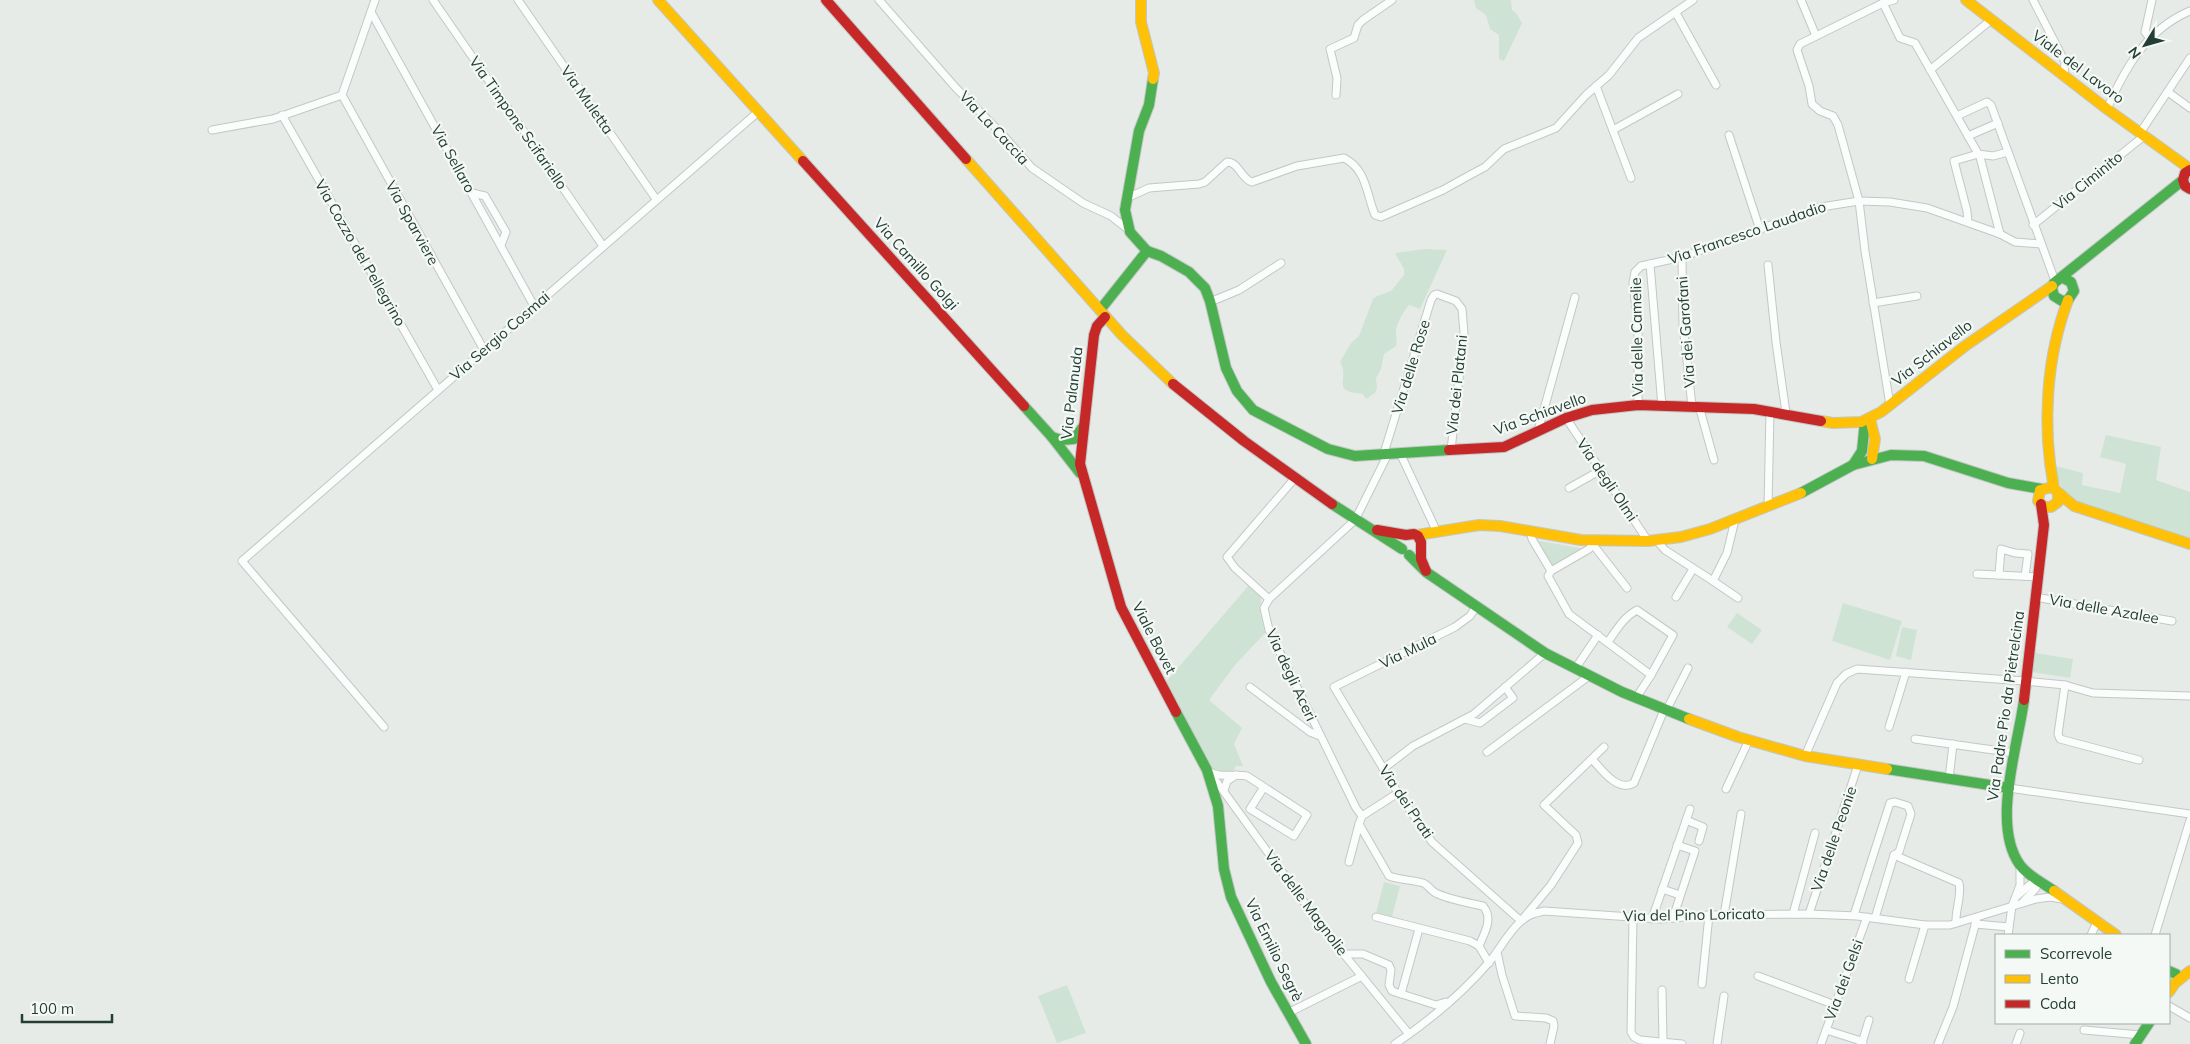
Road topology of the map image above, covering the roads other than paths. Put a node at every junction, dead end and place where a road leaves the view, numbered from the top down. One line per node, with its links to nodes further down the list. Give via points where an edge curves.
1 (376, 0): 17 (street)
2 (433, 0): 57 (street, Via Timpone Scifariello)
3 (518, 0): 48 (street, Via Muletta)
4 (658, 0): 33 (street, Via Camillo Golgi)
5 (826, 0): 71 (street)
6 (879, 0): 53 (street, Via La Caccia, via 1032,168 1083,203 1111,216)
7 (1141, 0): 47 (street, via 1141,22 1154,73 1149,105 1139,131)
8 (1392, 0): 30 (street, via 1363,20 1354,38 1330,49 1337,78)
9 (1693, 0): 18 (street)
10 (1800, 0): 20 (street)
11 (1894, 0): 15 (street)
12 (1966, 0): 19 (street, Viale del Lavoro)
13 (2033, 0): 24 (street, via 2065,62)
14 (2152, 0): 21 (street, via 2145,32)
15 (1883, 3): 20 (street); 23 (street, via 1900,38 1915,43)
16 (2190, 11): 21 (street, via 2162,26)
17 (371, 12): 29 (street); 46 (street, Via Sellaro)
18 (1676, 13): 25 (street); 26 (street, via 1638,38)
19 (1991, 20): 23 (street); 24 (street, Viale del Lavoro)
20 (1816, 36): 49 (street, via 1800,44 1798,58 1812,104 1833,116 1838,125)
21 (2150, 38): 32 (street, via 2121,78)
22 (2190, 58): 27 (street, Via Ciminito)
23 (1930, 70): 35 (street)
24 (2064, 76): 32 (street, Viale del Lavoro)
25 (1716, 84)
26 (1596, 86): 38 (street); 47 (street, via 1556,128 1504,149 1485,167 1382,217 1375,215 1361,172 1344,158 1297,166 1252,182 1234,164 1227,162 1205,182 1148,188)
27 (2168, 92): 31 (street); 40 (street, Via Ciminito)
28 (1678, 94): 38 (street)
29 (342, 95): 34 (street); 72 (street, Via Sparviere)
30 (1336, 95)
31 (2190, 108)
32 (2107, 109): 40 (street, Viale del Lavoro)
33 (758, 112): 48 (street, Via Sergio Cosmai); 84 (street, Via Camillo Golgi)
34 (282, 116): 37 (street); 73 (street, Via Cozzo del Pellegrino)
35 (1956, 116): 36 (street, via 1987,102); 41 (street)
36 (1998, 123): 41 (street); 42 (street)
37 (212, 130)
38 (1613, 130): 44 (street)
39 (1729, 135): 52 (street)
40 (2142, 135): 45 (street, Viale del Lavoro, via 2173,156); 51 (street, Via Ciminito)
41 (1968, 136): 43 (street)
42 (2008, 152): 43 (street, via 1993,156); 51 (street)
43 (1978, 154): 50 (street, via 1954,161); 54 (street)
44 (1631, 178)
45 (2187, 178): 64 (street, via 2077,267)
46 (472, 193): 56 (street, Via Sellaro); 56 (street, via 485,196 506,232)
47 (1128, 197): 53 (street, via 1126,210)
48 (656, 200): 57 (street, Via Sergio Cosmai)
49 (1859, 201): 50 (street, Via Francesco Laudadio, via 1918,206); 52 (street, Via Francesco Laudadio, via 1829,205); 69 (street)
50 (1968, 222): 54 (street, Via Francesco Laudadio)
51 (2033, 225): 55 (street)
52 (1760, 230): 59 (street, Via Francesco Laudadio)
53 (1130, 232): 58 (street)
54 (2000, 234): 55 (street, Via Francesco Laudadio, via 2015,242)
55 (2041, 244): 64 (street)
56 (501, 245): 70 (street, Via Sellaro)
57 (603, 246): 70 (street, Via Sergio Cosmai)
58 (1147, 251): 68 (street, Via Schiavello, via 1160,254 1193,276 1202,284); 71 (street, Via Palanuda, via 1114,290)
59 (1682, 257): 61 (street, Via Francesco Laudadio); 77 (street, Via dei Garofani, via 1683,325)
60 (1281, 263): 68 (street, via 1239,290)
61 (1650, 264): 63 (street, Via Francesco Laudadio); 76 (street)
62 (1768, 265): 79 (street)
63 (1637, 269): 75 (street, Via delle Camelie, via 1633,283 1638,326)
64 (2060, 288): 74 (street, Via Schiavello, via 2039,294); 99 (street, via 2061,316 2050,384)
65 (1575, 296): 83 (street)
66 (1917, 296): 69 (street)
67 (1447, 298): 86 (street, Via dei Platani, via 1456,301 1462,309 1464,332); 89 (street, Via delle Rose, via 1437,294 1431,300)
68 (1210, 302): 89 (street, Via Schiavello, via 1219,346 1236,391 1253,410 1328,449 1356,456)
69 (1873, 303): 74 (street)
70 (534, 306): 72 (street, Via Sergio Cosmai)
71 (1102, 314): 82 (street, Via Palanuda, via 1094,335); 96 (street, via 1192,402)
72 (484, 350): 73 (street, Via Sergio Cosmai)
73 (438, 390): 149 (street, Via Sergio Cosmai, via 242,561)
74 (1890, 404): 81 (street, Via Schiavello)
75 (1638, 405): 76 (street, Via Schiavello); 80 (street, Via Schiavello, via 1592,410)
76 (1662, 406): 77 (street, Via Schiavello)
77 (1696, 406): 78 (street, Via Schiavello); 91 (street, Via dei Garofani)
78 (1770, 411): 79 (street, Via Schiavello); 103 (street)
79 (1786, 413): 81 (street, Via Schiavello, via 1833,423)
80 (1566, 418): 83 (street, Via Schiavello); 94 (street, Via degli Olmi)
81 (1868, 424): 85 (street); 87 (street)
82 (1084, 426): 84 (street, via 1074,439); 95 (street, Via Palanuda, via 1080,451)
83 (1538, 431): 86 (street, Via Schiavello, via 1504,447)
84 (1052, 437): 95 (street, Via Camillo Golgi)
85 (1875, 444): 90 (street); 92 (street, via 1875,454)
86 (1451, 450): 88 (street, Via Schiavello)
87 (1862, 451): 92 (street); 93 (street)
88 (1400, 453): 89 (street, Via Schiavello); 108 (street)
89 (1386, 454): 104 (street)
90 (1891, 455): 92 (street); 97 (street, via 1924,456)
91 (1714, 460)
92 (1870, 460): 93 (street)
93 (1853, 466): 103 (street)
94 (1601, 470): 98 (street); 112 (street, Via degli Olmi)
95 (1082, 476): 163 (street, Viale Bovet, via 1121,607)
96 (1295, 478): 104 (street); 129 (street, via 1227,557)
97 (2008, 483): 99 (street); 100 (street)
98 (1568, 488)
99 (2049, 490): 100 (street, via 2038,494); 101 (street, via 2058,500); 102 (street)
100 (2040, 502): 101 (street, via 2046,507); 106 (street, Via Padre Pio da Pietrelcina)
101 (2054, 506): 102 (street); 106 (street, Via Padre Pio da Pietrelcina)
102 (2074, 506): 114 (street)
103 (1768, 508): 105 (street)
104 (1355, 520): 107 (street); 129 (street)
105 (1735, 520): 112 (street, via 1681,537); 124 (street, via 1727,552)
106 (2044, 525): 123 (street, Via Padre Pio da Pietrelcina)
107 (1372, 529): 110 (street); 116 (street)
108 (1442, 531): 109 (street, via 1479,525); 111 (street); 115 (street)
109 (1530, 531): 113 (street); 118 (street)
110 (1406, 535): 111 (street); 116 (street, via 1401,543)
111 (1417, 535): 115 (street, via 1422,540)
112 (1653, 541): 113 (street); 117 (street, Via degli Olmi)
113 (1595, 543): 118 (street); 125 (street)
114 (2190, 544)
115 (1422, 548): 116 (street, via 1416,554); 119 (street)
116 (1406, 552): 119 (street)
117 (1693, 569): 124 (street, Via degli Olmi); 126 (street)
118 (1550, 571): 132 (street, via 1548,576 1569,614)
119 (1426, 572): 130 (street)
120 (1977, 574): 121 (street)
121 (1999, 575): 122 (street); 122 (street, via 2001,549 2028,554)
122 (2025, 576): 123 (street)
123 (2038, 577): 127 (street, Via Padre Pio da Pietrelcina)
124 (1712, 581): 128 (street, Via degli Olmi)
125 (1627, 588)
126 (1676, 597)
127 (2035, 597): 131 (street, Via delle Azalee); 140 (street, Via Padre Pio da Pietrelcina)
128 (1738, 598)
129 (1269, 600): 151 (street, Via degli Aceri, via 1264,608 1269,630)
130 (1476, 607): 134 (street); 143 (street, Via Mula, via 1455,627)
131 (2172, 620)
132 (1598, 635): 133 (street); 136 (street)
133 (1608, 642): 138 (street); 138 (street, via 1623,621 1637,610 1673,635)
134 (1544, 653): 136 (street); 144 (street)
135 (1688, 668): 147 (street)
136 (1575, 669): 139 (street)
137 (1906, 672): 140 (street); 150 (street); 158 (street, via 1857,669 1846,674 1837,683)
138 (1651, 674): 146 (street)
139 (1589, 676): 146 (street); 156 (street)
140 (2024, 681): 141 (street); 157 (street, Via Padre Pio da Pietrelcina)
141 (2065, 685): 145 (street, via 2093,694); 160 (street, via 2060,739)
142 (1250, 687): 151 (street)
143 (1334, 687): 162 (street, Via dei Prati)
144 (1505, 687): 148 (street); 148 (street, via 1514,698 1480,723)
145 (2190, 696)
146 (1636, 698): 147 (street)
147 (1665, 711): 153 (street); 159 (street, via 1634,783 1625,785 1613,781)
148 (1465, 719): 162 (street, via 1413,746)
149 (384, 727)
150 (1889, 727)
151 (1320, 736): 176 (street, Via degli Aceri)
152 (1915, 739): 154 (street)
153 (1749, 740): 158 (street); 168 (street)
154 (1953, 744): 157 (street); 165 (street)
155 (1604, 747): 159 (street)
156 (1487, 752)
157 (2015, 753): 167 (street, Via Padre Pio da Pietrelcina)
158 (1805, 756): 161 (street)
159 (1592, 759): 203 (street, via 1544,805 1576,835 1578,843 1552,885)
160 (2139, 760)
161 (1858, 765): 165 (street); 194 (street, Via delle Peonie)
162 (1383, 769): 170 (street, Via dei Prati)
163 (1207, 770): 164 (street, via 1213,774); 169 (street, Via delle Magnolie); 171 (street, Viale Bovet)
164 (1239, 774): 166 (street); 169 (street, via 1227,781)
165 (1949, 779): 167 (street)
166 (1264, 787): 166 (street, via 1307,814 1294,836 1250,809)
167 (2009, 788): 175 (street); 185 (street, Via Padre Pio da Pietrelcina, via 2008,836)
168 (1726, 789)
169 (1224, 791): 173 (street, Via delle Magnolie)
170 (1398, 793): 176 (street); 203 (street, Via dei Prati, via 1432,842)
171 (1218, 806): 173 (street, via 1224,802); 230 (street, Via Emilio Segrè, via 1224,869 1231,897)
172 (1690, 809): 177 (street)
173 (1238, 811): 216 (street, Via delle Magnolie)
174 (1741, 814): 196 (street)
175 (2190, 814)
176 (1362, 816): 179 (street)
177 (1686, 820): 181 (street, via 1703,827); 182 (street)
178 (2190, 820): 213 (street)
179 (1360, 824): 184 (street); 214 (street, via 1389,876 1406,882 1420,882 1440,896 1483,906 1488,911 1486,931)
180 (1815, 833): 193 (street)
181 (1699, 841)
182 (1678, 845): 187 (street); 188 (street, via 1695,851)
183 (1894, 855): 197 (street, Via dei Gelsi, via 1899,852 1911,814 1908,806 1892,802); 201 (street, Via dei Gelsi); 206 (street, via 1959,883)
184 (1349, 862)
185 (2020, 865): 186 (street, Via Padre Pio da Pietrelcina); 189 (street)
186 (2038, 881): 189 (street); 190 (street, Via Padre Pio da Pietrelcina); 191 (street)
187 (1662, 889): 188 (street); 202 (street)
188 (1680, 895): 200 (street)
189 (2017, 896): 192 (street)
190 (2065, 900): 191 (street, Via del Pino Loricato, via 2050,896); 205 (street, Via Padre Pio da Pietrelcina)
191 (2023, 903): 192 (street, Via del Pino Loricato)
192 (2012, 906): 204 (street, Via del Pino Loricato); 208 (street)
193 (1793, 914): 194 (street, Via del Pino Loricato); 196 (street, Via del Pino Loricato)
194 (1809, 914): 197 (street, Via del Pino Loricato)
195 (1709, 915): 196 (street, Via del Pino Loricato); 200 (street, Via del Pino Loricato); 223 (street)
196 (1724, 915)
197 (1854, 916): 201 (street, Via del Pino Loricato)
198 (1376, 917): 209 (street)
199 (1633, 918): 202 (street, Via del Pino Loricato); 203 (street, Via del Pino Loricato, via 1544,911 1533,913); 239 (street, via 1631,1032 1640,1040)
200 (1673, 918): 202 (street, Via del Pino Loricato)
201 (1871, 918): 207 (street, Via del Pino Loricato); 228 (street, Via dei Gelsi)
202 (1652, 919)
203 (1521, 921): 215 (street, Via del Pino Loricato)
204 (1976, 921): 206 (street, Via del Pino Loricato); 208 (street); 247 (street, via 1954,1007)
205 (2097, 922): 211 (street); 212 (street, Via Padre Pio da Pietrelcina)
206 (1956, 923): 207 (street, Via del Pino Loricato)
207 (1925, 925): 221 (street)
208 (2009, 927): 210 (street)
209 (1420, 930): 214 (street); 225 (street)
210 (2008, 934)
211 (2091, 934)
212 (2115, 934)
213 (2155, 934)
214 (1479, 946): 217 (street)
215 (1498, 952): 217 (street, Via del Pino Loricato); 242 (street, via 1515,1016 1553,1021)
216 (1343, 954): 219 (street, Via delle Magnolie); 225 (street, via 1363,954 1389,965 1389,985 1392,991)
217 (1489, 962): 227 (street, Via del Pino Loricato)
218 (2190, 971): 222 (street)
219 (1362, 976): 230 (street); 237 (street, Via delle Magnolie)
220 (1758, 976): 228 (street)
221 (1909, 979)
222 (2171, 981)
223 (1702, 984)
224 (1662, 990): 239 (street)
225 (1401, 994): 227 (street, via 1436,1005)
226 (1724, 996): 244 (street)
227 (1449, 1002): 237 (street, Via del Pino Loricato)
228 (1835, 1005): 234 (street, Via dei Gelsi)
229 (2170, 1007): 231 (street)
230 (1288, 1013): 240 (street, Via Emilio Segrè)
231 (2190, 1018)
232 (1869, 1020): 246 (street)
233 (2148, 1024): 238 (street)
234 (1826, 1030): 245 (street, Via dei Gelsi); 246 (street)
235 (2084, 1030): 238 (street)
236 (2020, 1032): 248 (street)
237 (1409, 1034): 241 (street, Via del Pino Loricato)
238 (2139, 1041)
239 (1665, 1042): 243 (street)
240 (1306, 1044)
241 (1395, 1044)
242 (1550, 1044)
243 (1682, 1044)
244 (1717, 1044)
245 (1822, 1044)
246 (1863, 1044)
247 (1938, 1044)
248 (2016, 1044)

